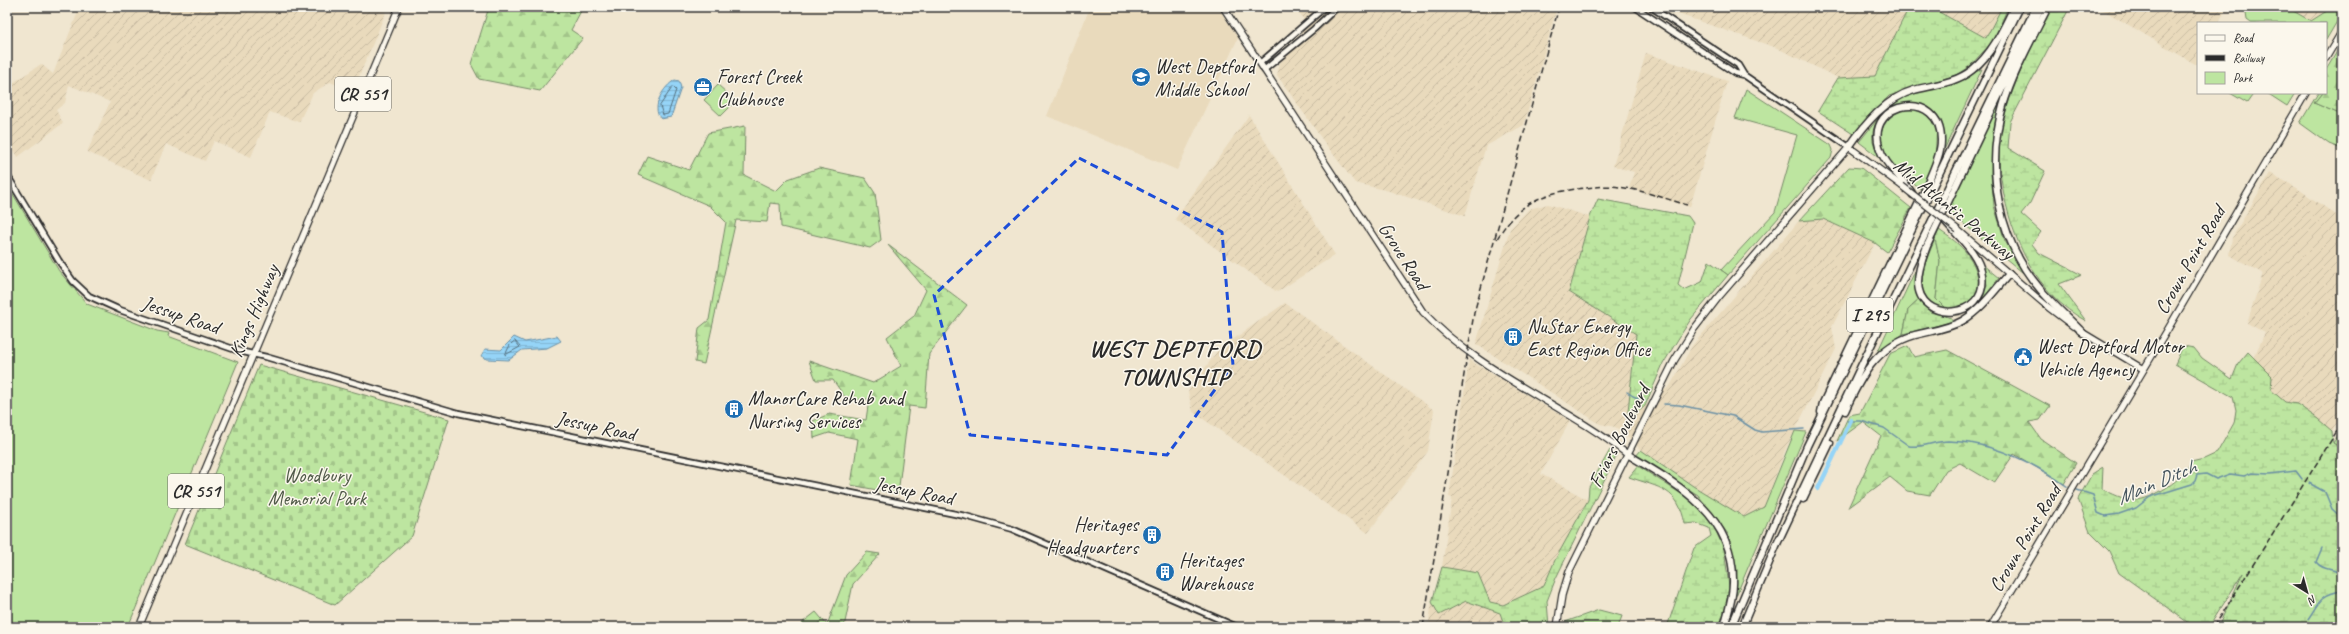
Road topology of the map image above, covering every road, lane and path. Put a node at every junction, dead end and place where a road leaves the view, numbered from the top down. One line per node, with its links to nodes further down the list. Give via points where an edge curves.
1 (399, 7): 26 (main road, Kings Highway / CR 551)
2 (1223, 7): 14 (main road, Grove Road)
3 (1325, 7): 14 (street)
4 (1337, 7): 15 (street)
5 (1635, 7): 16 (street, Mid Atlantic Parkway, via 1735,73)
6 (1651, 7): 16 (street, Mid Atlantic Parkway, via 1738,65)
7 (2014, 7): 18 (highway, via 1986,57 1971,71 1958,78 1913,90 1893,99)
8 (2020, 7): 28 (highway, I 295)
9 (2036, 7): 30 (highway, I 295, via 1862,364)
10 (2041, 7): 23 (highway, via 1930,239 1920,267 1918,283 1922,296 1936,309 1947,312 1968,307 1976,299 1981,287 1982,275 1979,264)
11 (2048, 7): 25 (highway, via 2003,106 1995,151 1997,189 2005,224 2020,261 2040,289)
12 (2342, 31): 13 (main road)
13 (2327, 56)
14 (1260, 63): 15 (main road, Grove Road)
15 (1264, 70): 29 (main road, Grove Road, via 1410,294 1435,325 1467,351)
16 (1744, 75): 18 (street, Mid Atlantic Parkway)
17 (2305, 94): 27 (main road, Crown Point Road)
18 (1848, 147): 20 (main road, Mid Atlantic Parkway); 29 (main road, Friars Boulevard, via 1706,312 1674,361)
19 (7, 175): 26 (street, Jessup Road, via 59,261 73,281 89,296 120,310)
20 (1904, 184): 21 (highway, bridge); 28 (highway, via 1882,157 1877,133 1882,121 1890,112 1902,106 1914,105 1929,113 1938,123 1941,142 1938,154 1922,197 1823,403)
21 (1914, 196): 22 (main road, Mid Atlantic Parkway, bridge)
22 (1942, 218): 23 (highway, bridge)
23 (1957, 232): 24 (main road, Mid Atlantic Parkway)
24 (2009, 274): 25 (main road, Mid Atlantic Parkway); 30 (highway, via 1975,312 1960,322 1904,338 1887,348 1871,363 1855,390 1807,492)
25 (2083, 333): 27 (main road, Mid Atlantic Parkway)
26 (253, 354): 31 (main road, Kings Highway / CR 551); 32 (street, Jessup Road, via 458,413 965,516 1012,529)
27 (2144, 368): 37 (main road, Crown Point Road)
28 (1820, 420): 35 (highway, I 295)
29 (1627, 454): 33 (main road, Friars Boulevard, via 1569,572); 34 (highway, via 1690,494 1715,521 1726,541 1734,580)
30 (1791, 518): 36 (highway, I 295, via 1776,546)
31 (139, 627)
32 (1237, 627)
33 (1557, 627)
34 (1724, 627)
35 (1730, 627)
36 (1742, 627)
37 (1990, 627)

